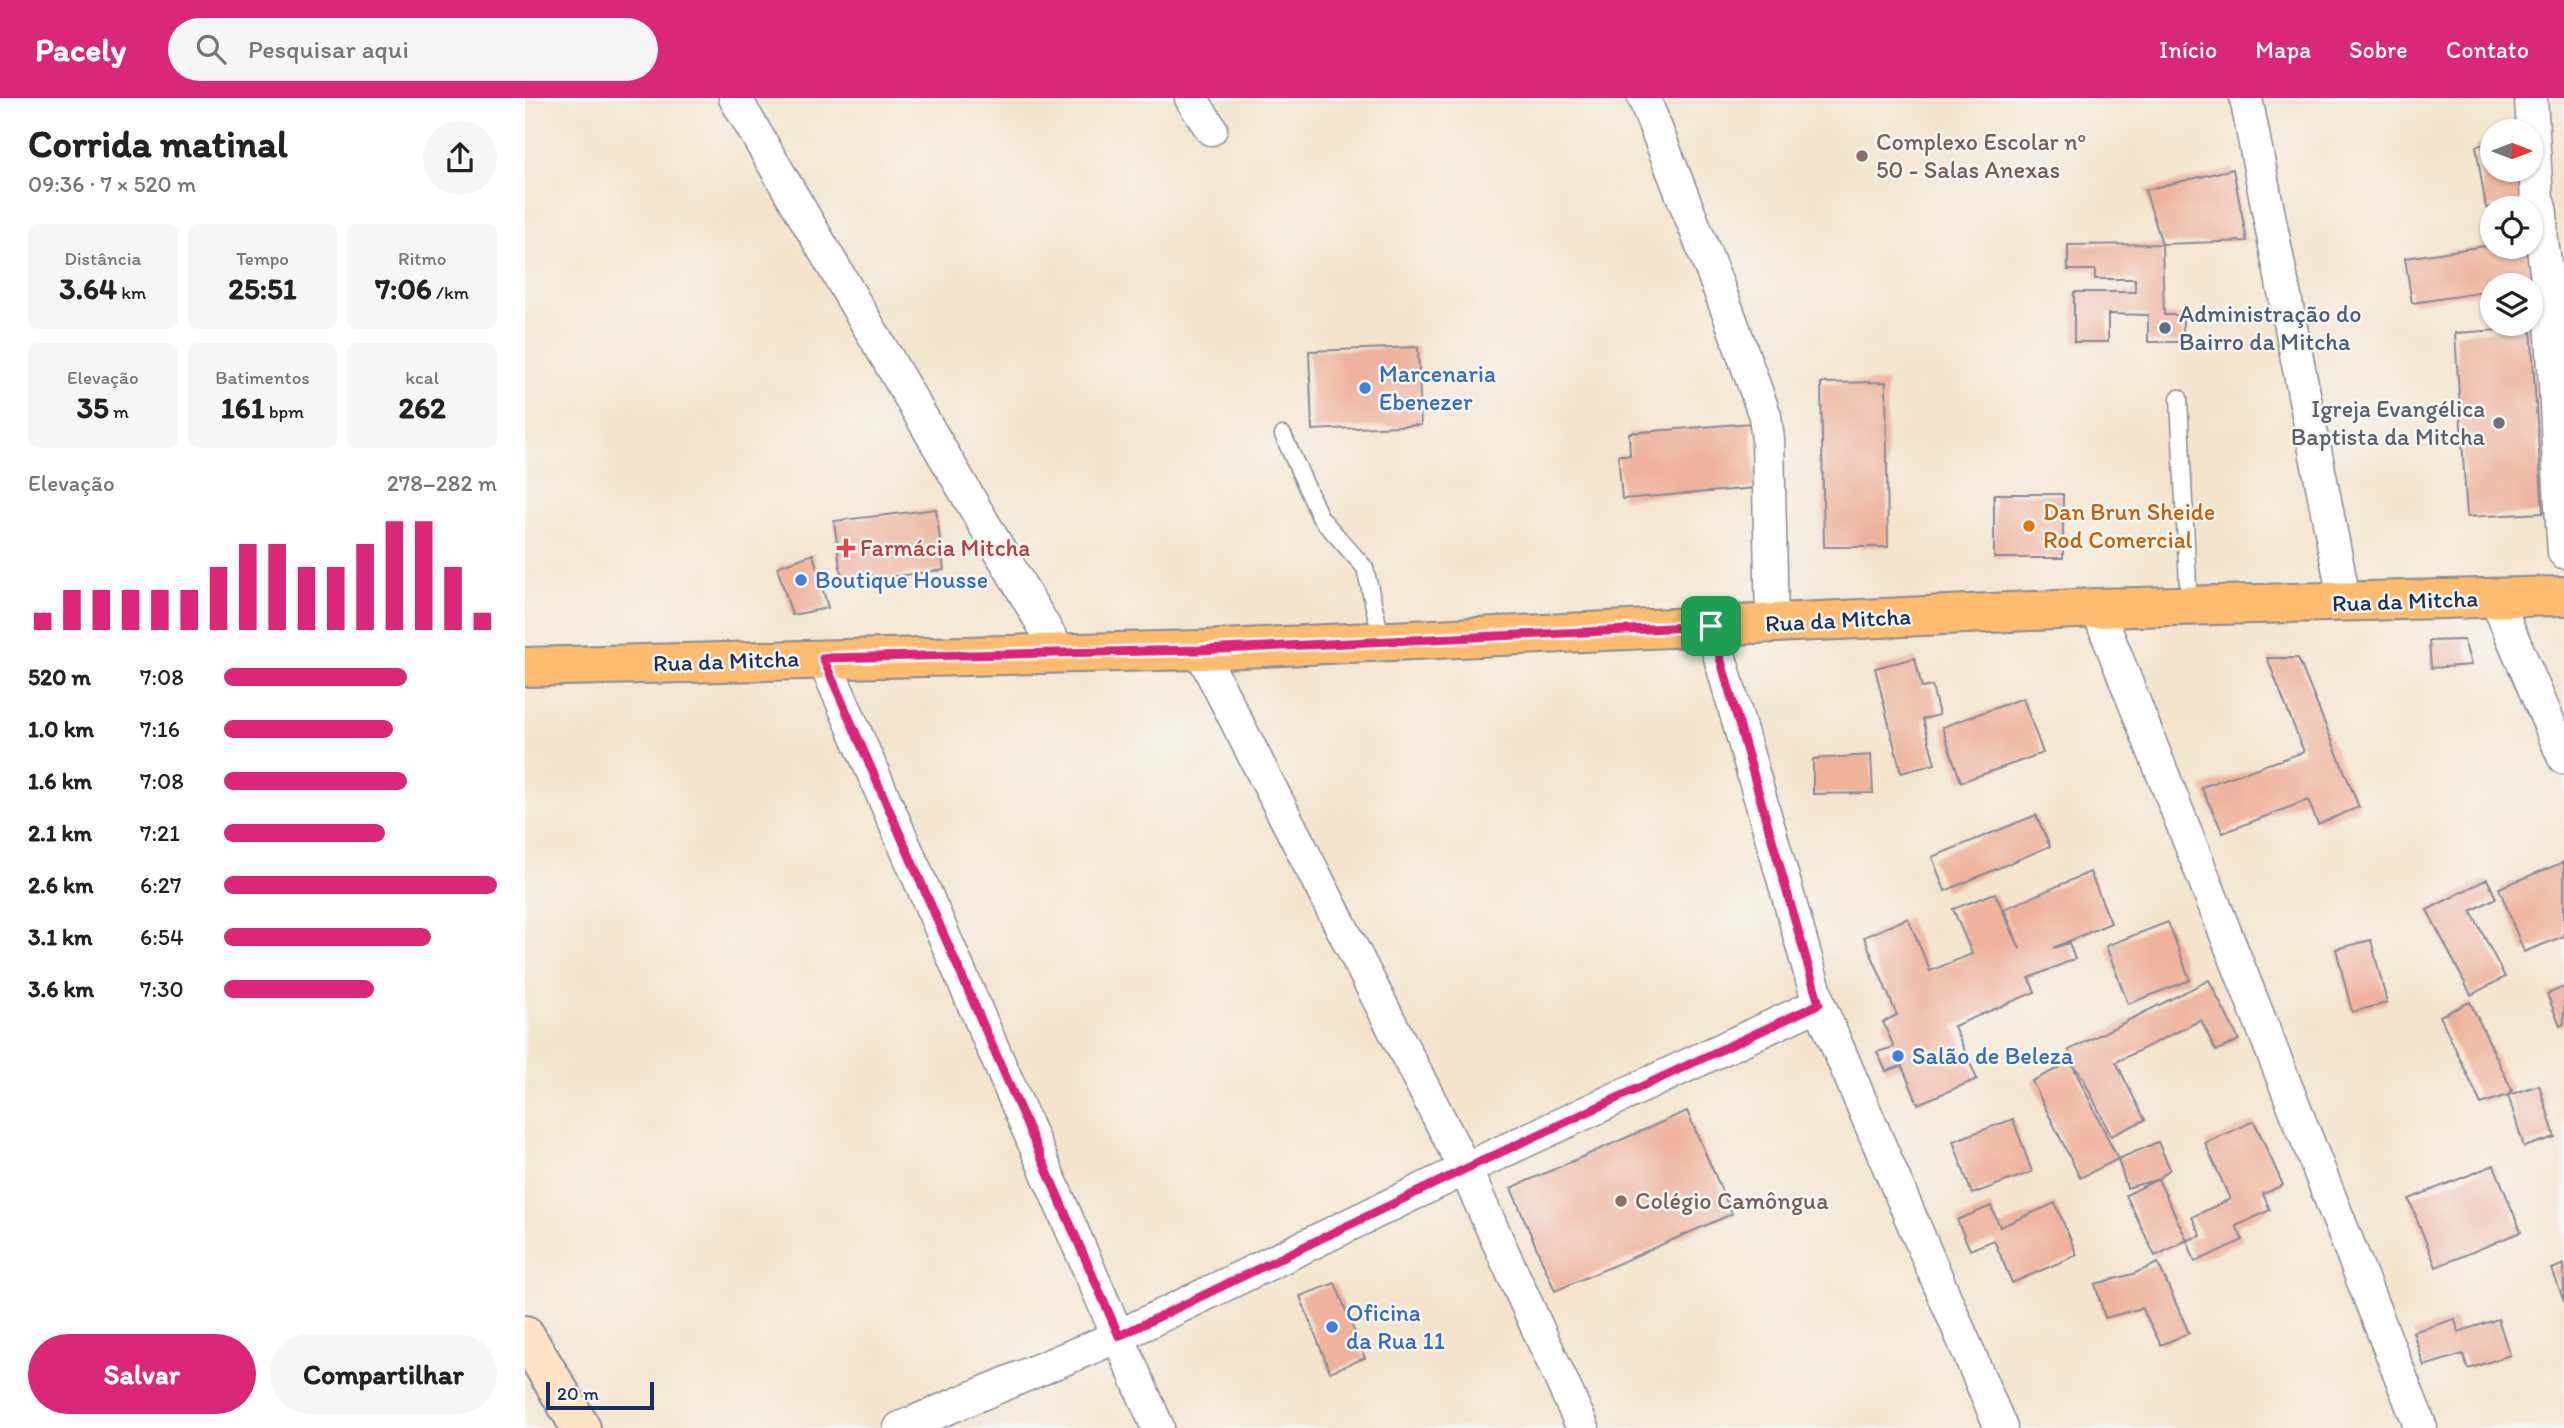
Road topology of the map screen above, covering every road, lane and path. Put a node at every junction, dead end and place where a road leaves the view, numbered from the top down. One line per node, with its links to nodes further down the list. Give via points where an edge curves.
1 (735, 98): 19 (street)
2 (1191, 98): 6 (street)
3 (1644, 98): 15 (street, via 1765,416)
4 (2246, 98): 12 (street)
5 (2531, 98): 9 (street)
6 (1211, 129)
7 (2179, 398): 13 (lane)
8 (1283, 435): 17 (lane, via 1320,517 1364,568)
9 (2564, 552)
10 (2564, 596): 11 (main road, Rua da Mitcha)
11 (2495, 597): 12 (main road, Rua da Mitcha); 22 (street)
12 (2345, 603): 13 (main road, Rua da Mitcha)
13 (2189, 606): 14 (main road, Rua da Mitcha)
14 (2097, 608): 15 (main road, Rua da Mitcha); 32 (street)
15 (1772, 623): 16 (main road, Rua da Mitcha)
16 (1711, 626): 17 (main road, Rua da Mitcha); 23 (street)
17 (1382, 641): 18 (main road, Rua da Mitcha)
18 (1200, 650): 19 (main road, Rua da Mitcha); 24 (street)
19 (1059, 652): 20 (main road, Rua da Mitcha)
20 (823, 658): 21 (main road, Rua da Mitcha); 26 (street)
21 (525, 667)
22 (2564, 758)
23 (1819, 1004): 24 (street); 31 (street)
24 (1465, 1169): 26 (street); 30 (street)
25 (525, 1335): 27 (main road)
26 (1119, 1336): 28 (street); 29 (street)
27 (581, 1428)
28 (900, 1428)
29 (1159, 1428)
30 (1583, 1428)
31 (2001, 1428)
32 (2421, 1428)

